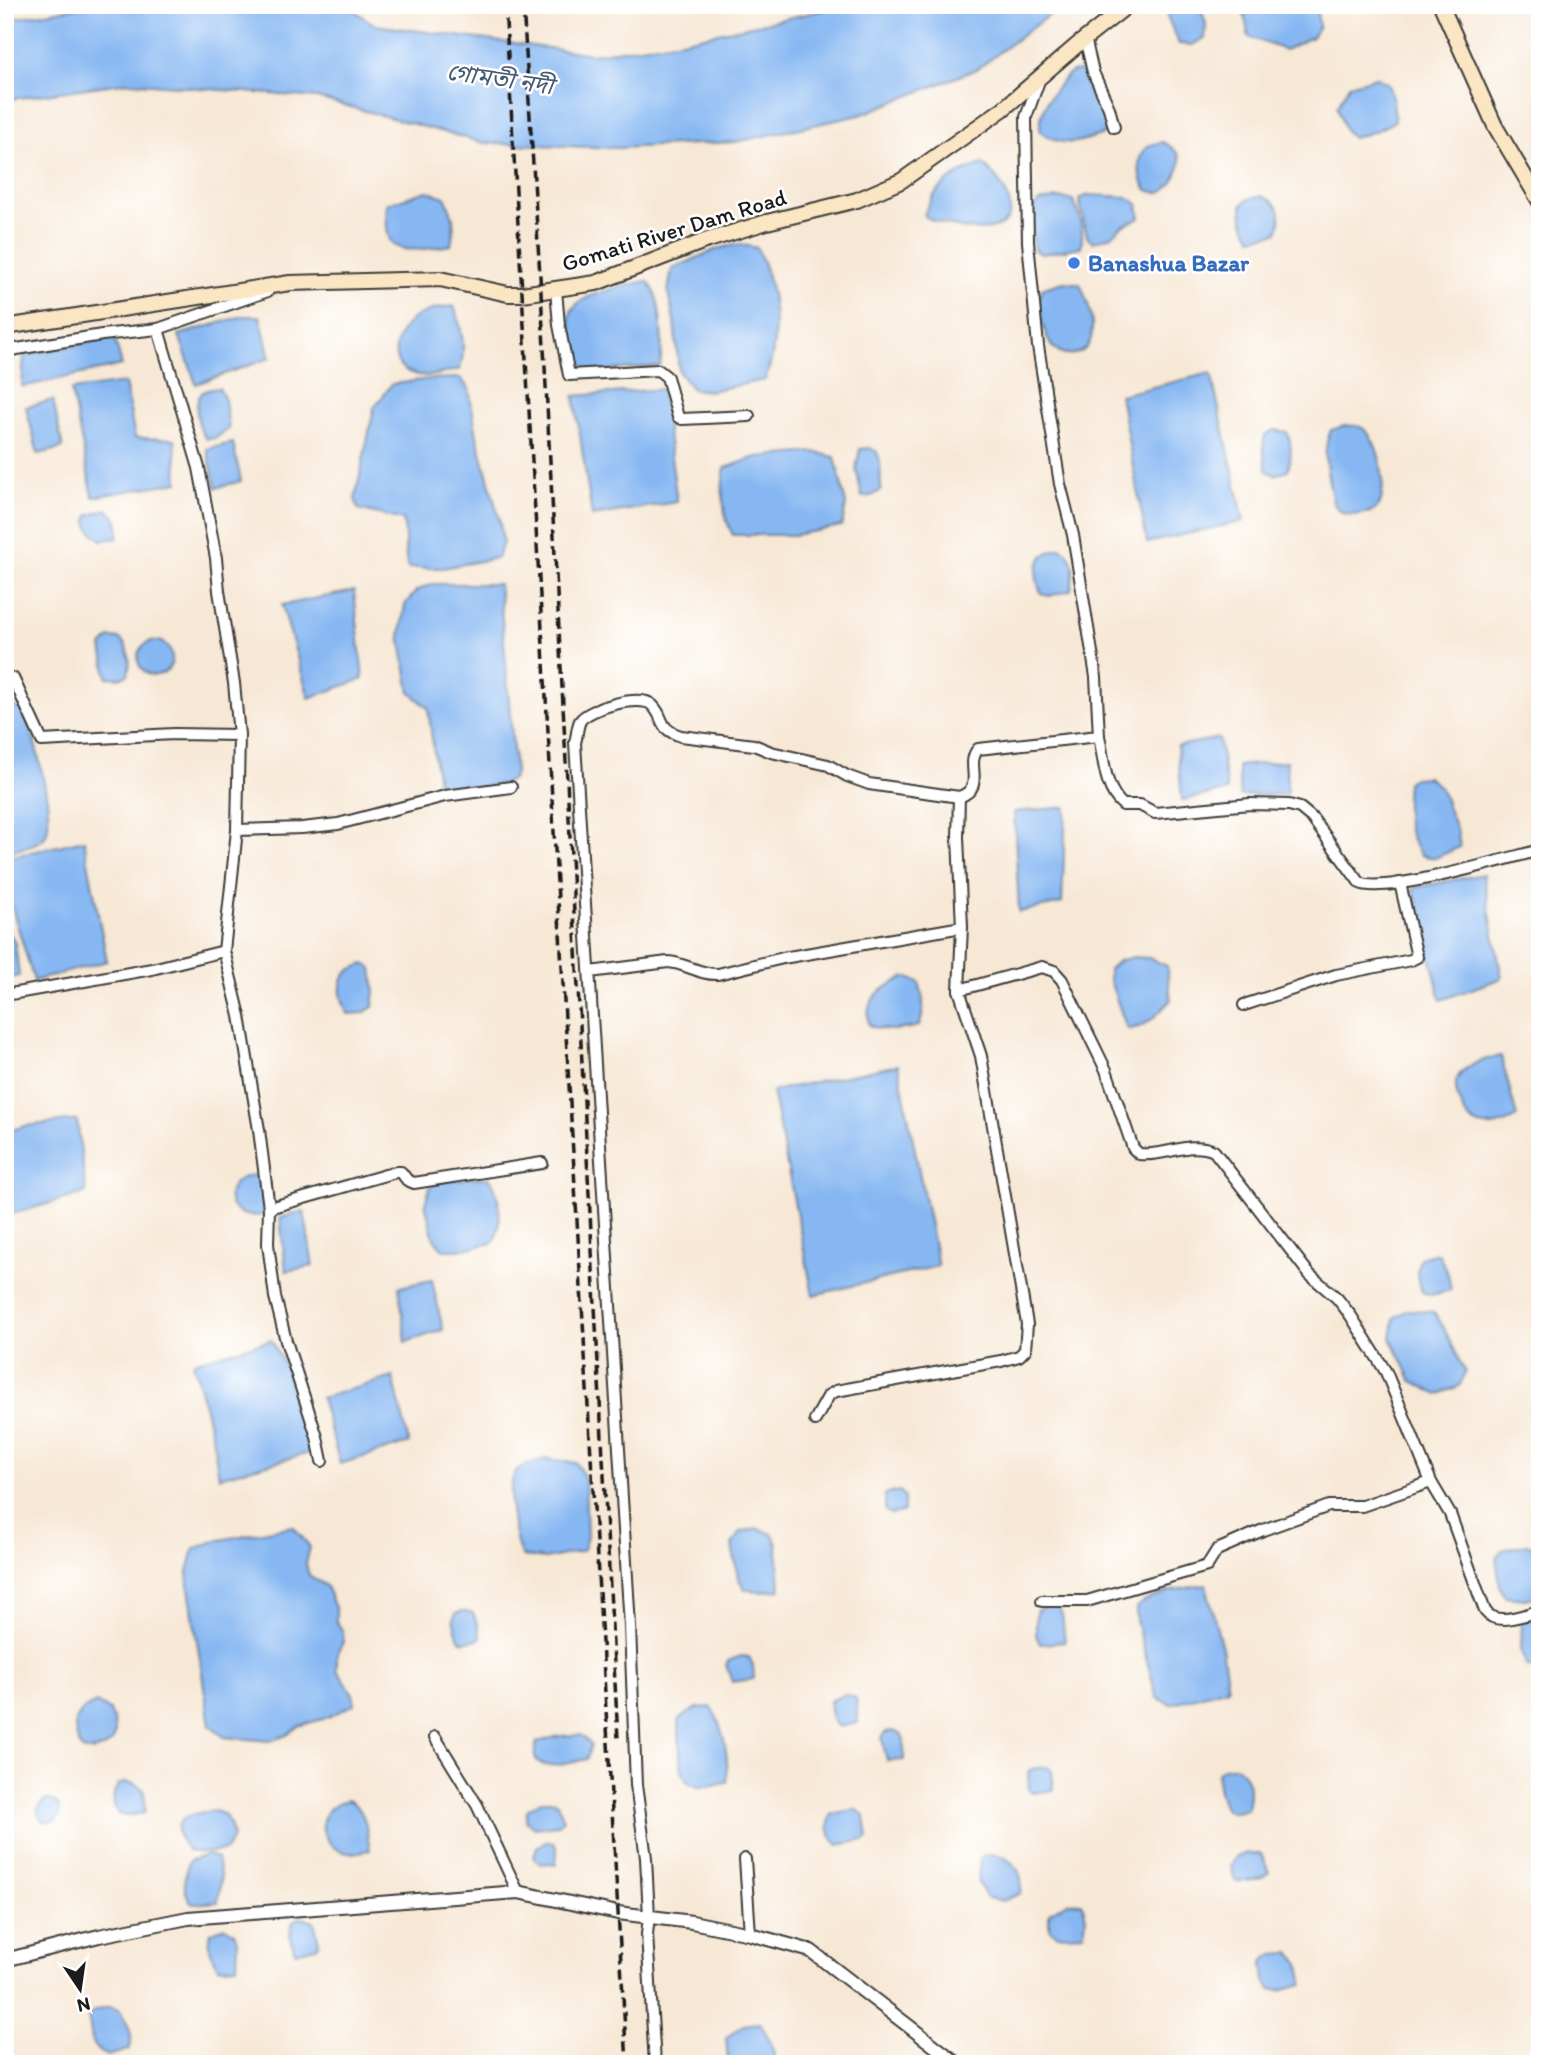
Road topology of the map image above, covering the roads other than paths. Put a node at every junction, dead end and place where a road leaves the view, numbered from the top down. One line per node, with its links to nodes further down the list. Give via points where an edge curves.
1 (1128, 5): 3 (main road, Gomati River Dam Road)
2 (1441, 5): 6 (main road, via 1495,126)
3 (1085, 38): 4 (main road, Gomati River Dam Road); 5 (street)
4 (1040, 78): 8 (main road, Gomati River Dam Road, via 983,124 883,190 702,243 596,283); 15 (street, via 1026,117 1028,242 1038,346 1094,664)
5 (1114, 127)
6 (1540, 202)
7 (290, 283): 8 (main road, Gomati River Dam Road, via 440,279 508,294); 9 (main road, Gomati River Dam Road); 10 (street)
8 (556, 290): 12 (street, via 569,375 658,370 667,377 678,417)
9 (5, 327)
10 (158, 329): 11 (street); 14 (street, via 200,468)
11 (5, 351)
12 (748, 416)
13 (13, 678): 14 (street, via 42,741)
14 (239, 735): 18 (street)
15 (1099, 736): 17 (street, via 978,750 972,789); 20 (street, via 1110,788 1123,805 1140,805 1155,813 1250,804 1300,808 1360,883)
16 (511, 787): 18 (street, via 446,796 338,824)
17 (959, 797): 21 (street); 23 (street, via 869,784 828,765 754,745 670,733 654,706 646,702 620,703 589,712 580,721 575,743)
18 (237, 830): 22 (street)
19 (1540, 850): 20 (street)
20 (1400, 883): 26 (street, via 1417,957 1336,975)
21 (962, 927): 23 (street, via 718,974 676,962); 24 (street)
22 (225, 951): 25 (street); 28 (street, via 240,1016)
23 (590, 972): 37 (street, via 636,1785)
24 (959, 990): 29 (street, via 981,1056 1027,1324 1025,1350 1001,1361 836,1391); 31 (street, via 1042,967 1054,971 1106,1070 1133,1148 1149,1156 1204,1146 1214,1151 1310,1275 1351,1316 1386,1372)
25 (5, 995)
26 (1244, 1005)
27 (542, 1163): 28 (street, via 414,1182 396,1172)
28 (269, 1208): 30 (street, via 275,1297)
29 (816, 1420)
30 (322, 1461)
31 (1432, 1482): 32 (street, via 1362,1506 1329,1506 1263,1530 1217,1550 1207,1566 1087,1601); 33 (street, via 1450,1514 1490,1617 1498,1620)
32 (1042, 1601)
33 (1540, 1611)
34 (435, 1737): 36 (street, via 477,1805)
35 (745, 1859): 38 (street)
36 (518, 1892): 37 (street); 39 (street, via 188,1918)
37 (649, 1917): 38 (street); 40 (street)
38 (750, 1934): 41 (street, via 811,1951)
39 (5, 1959)
40 (655, 2064)
41 (958, 2064)

